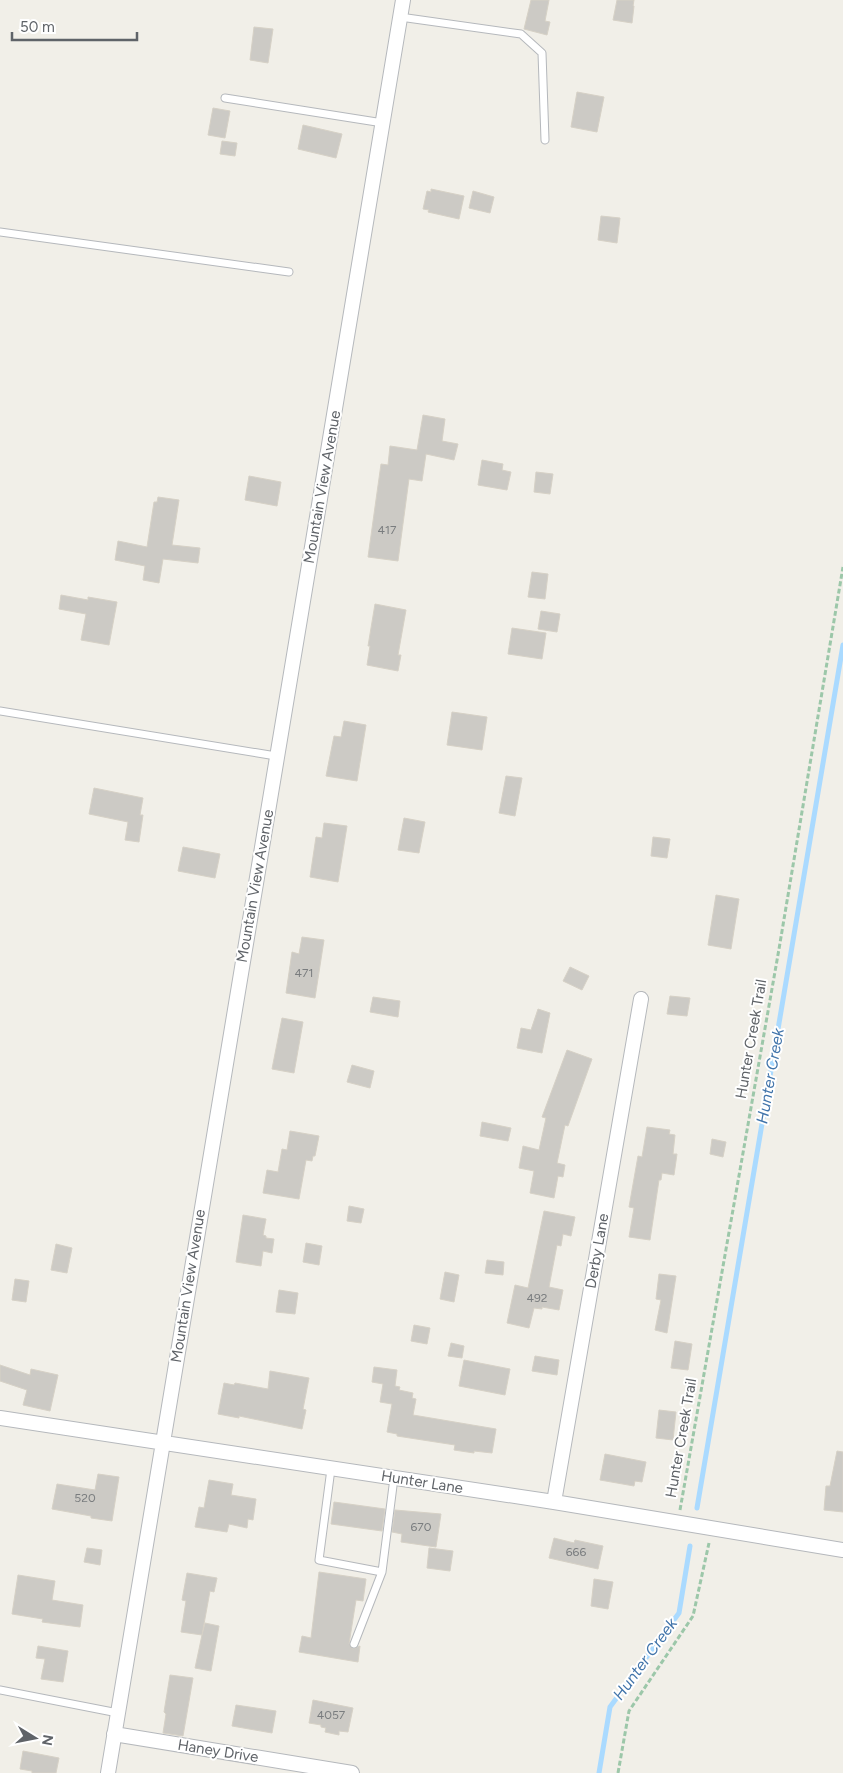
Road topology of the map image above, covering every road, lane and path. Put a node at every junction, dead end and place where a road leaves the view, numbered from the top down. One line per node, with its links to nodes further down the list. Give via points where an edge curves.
1 (403, 0): 2 (street, Mountain View Avenue)
2 (400, 17): 4 (street, Mountain View Avenue); 5 (lane, via 521,34 542,53)
3 (225, 98): 4 (lane)
4 (383, 124): 10 (street, Mountain View Avenue)
5 (545, 140)
6 (0, 232): 7 (lane)
7 (289, 272)
8 (843, 567): 17 (path, Hunter Creek Trail)
9 (0, 711): 10 (lane)
10 (276, 756): 13 (street, Mountain View Avenue)
11 (641, 999): 16 (street, Derby Lane)
12 (0, 1418): 13 (street, Hunter Lane)
13 (162, 1443): 14 (street, Hunter Lane); 24 (street, Mountain View Avenue)
14 (331, 1469): 15 (street, Hunter Lane); 21 (lane, via 319,1560)
15 (394, 1478): 16 (street, Hunter Lane); 21 (lane)
16 (554, 1502): 17 (street, Hunter Lane)
17 (678, 1523): 18 (street, Hunter Lane)
18 (711, 1535): 19 (path); 20 (street, Hunter Lane); 28 (path, via 693,1616 629,1711)
19 (701, 1541)
20 (843, 1550)
21 (382, 1572): 22 (lane)
22 (354, 1644)
23 (0, 1690): 24 (lane)
24 (118, 1713): 25 (street, Mountain View Avenue)
25 (114, 1734): 26 (street, Mountain View Avenue); 27 (street, Haney Drive)
26 (108, 1773)
27 (352, 1773)
28 (618, 1773)

